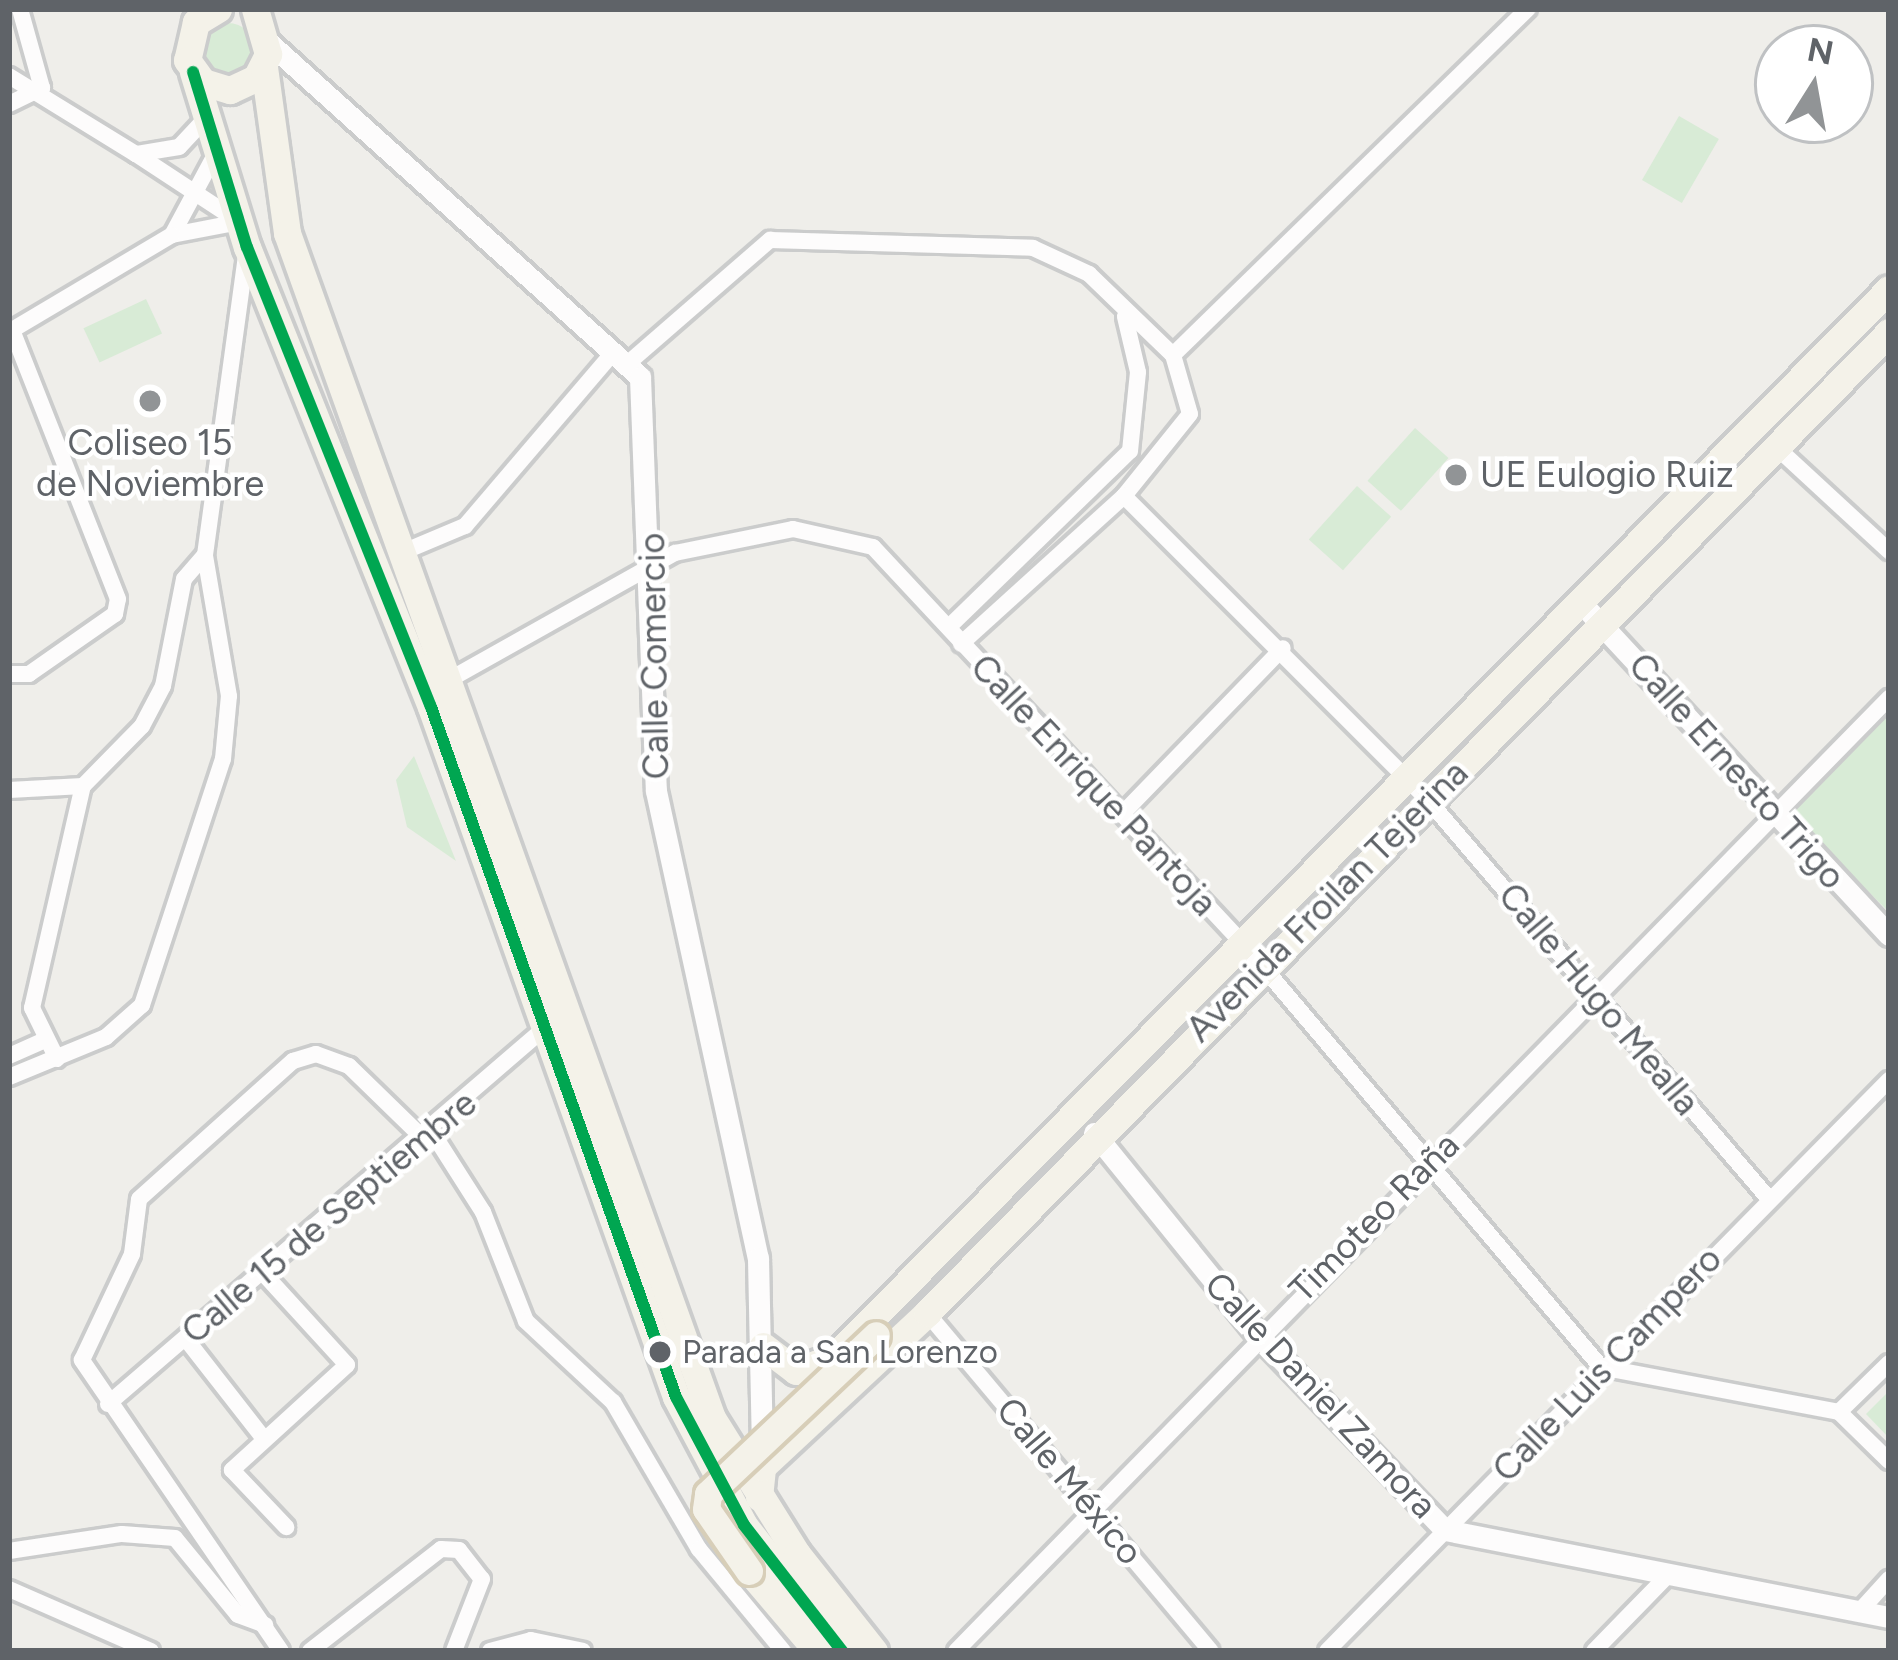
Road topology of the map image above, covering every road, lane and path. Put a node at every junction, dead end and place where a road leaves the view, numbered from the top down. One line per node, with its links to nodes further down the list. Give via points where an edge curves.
1 (20, 9): 9 (street)
2 (176, 9): 7 (main road)
3 (218, 9): 7 (main road)
4 (233, 9): 6 (main road)
5 (1528, 9): 20 (street)
6 (262, 37): 7 (main road, via 230,90); 21 (street); 26 (main road, via 287,232)
7 (190, 59): 11 (main road)
8 (9, 76): 9 (street)
9 (42, 88): 10 (street); 13 (street)
10 (9, 104)
11 (208, 116): 12 (main road); 13 (street, via 178,147)
12 (219, 148): 14 (street); 16 (main road)
13 (136, 154): 14 (street)
14 (197, 195): 15 (street); 16 (street)
15 (172, 235): 16 (street); 33 (street, via 12,330 118,599 115,614 29,674)
16 (243, 235): 27 (street); 44 (main road)
17 (1889, 289): 22 (main road, Avenida Froilan Tejerina)
18 (1124, 312): 20 (street); 21 (street, via 1089,274 1033,248 770,240); 30 (street, via 1138,372 1130,451)
19 (1889, 332): 23 (main road, Avenida Froilan Tejerina)
20 (1173, 355): 24 (street, via 1190,414)
21 (620, 359): 26 (street, via 465,526); 28 (street, Calle Comercio, via 640,377)
22 (1755, 427): 23 (street); 29 (main road, Avenida Froilan Tejerina)
23 (1777, 448): 25 (street); 29 (main road, Avenida Froilan Tejerina)
24 (1124, 496): 31 (street); 32 (street, Calle Hugo Mealla)
25 (1889, 551)
26 (403, 552): 34 (main road)
27 (205, 555): 36 (street, via 184,580 164,686); 47 (street, via 231,728 172,935 142,1005)
28 (654, 566): 30 (street, Calle Enrique Pantoja, via 818,530 873,547); 34 (street, Calle Enrique Pantoja); 59 (street, Calle Comercio, via 656,791 708,999)
29 (1595, 616): 38 (main road, Avenida Froilan Tejerina); 40 (street, Calle Ernesto Trigo)
30 (954, 622): 31 (street, Calle Enrique Pantoja)
31 (961, 644): 39 (street, Calle Enrique Pantoja)
32 (1283, 648): 38 (street, Calle Hugo Mealla); 39 (street)
33 (9, 674)
34 (452, 678): 67 (main road, via 712,1418)
35 (1889, 698): 40 (street, Timoteo Raña)
36 (83, 786): 37 (street); 45 (street, via 42,932 32,1008)
37 (9, 790)
38 (1420, 791): 42 (main road, Avenida Froilan Tejerina); 43 (street, Calle Hugo Mealla)
39 (1124, 812): 42 (street, Calle Enrique Pantoja)
40 (1770, 814): 41 (street, Calle Ernesto Trigo); 43 (street, Timoteo Raña)
41 (1889, 935)
42 (1254, 957): 50 (main road, Avenida Froilan Tejerina); 52 (street, Calle Enrique Pantoja); 53 (main road, Avenida Froilan Tejerina)
43 (1593, 990): 52 (street, Timoteo Raña); 54 (street, Calle Hugo Mealla)
44 (547, 1026): 51 (street, Calle 15 de Septiembre); 86 (main road, via 676,1397 744,1526)
45 (42, 1041): 46 (street); 47 (street)
46 (9, 1056)
47 (57, 1059): 48 (street)
48 (9, 1077)
49 (1889, 1080): 54 (street, Calle Luis Campero)
50 (1094, 1133): 56 (main road, Avenida Froilan Tejerina); 57 (street, Calle Daniel Zamora)
51 (428, 1136): 55 (street, Calle 15 de Septiembre); 62 (street, via 349,1066 293,1060 139,1199 132,1254 82,1360); 84 (street, via 483,1211 526,1322 613,1402 699,1550)
52 (1432, 1160): 57 (street, Timoteo Raña); 61 (street, Calle Enrique Pantoja)
53 (1007, 1189): 59 (main road, via 816,1369 781,1364); 85 (main road, bridge, via 995,1218 708,1494 706,1509)
54 (1769, 1199): 61 (street, Calle Luis Campero)
55 (264, 1274): 58 (street, Calle 15 de Septiembre); 64 (street, via 346,1364)
56 (928, 1312): 66 (main road, Avenida Froilan Tejerina); 68 (street, Calle México)
57 (1256, 1334): 68 (street, Timoteo Raña); 70 (street, Calle Daniel Zamora)
58 (186, 1339): 62 (street, Calle 15 de Septiembre); 64 (street)
59 (764, 1346): 66 (street, Calle Comercio)
60 (1889, 1363): 63 (street)
61 (1601, 1366): 63 (street); 70 (street, Calle Luis Campero)
62 (108, 1404): 77 (street)
63 (1839, 1412): 65 (street)
64 (264, 1439): 69 (street, via 232,1470)
65 (1889, 1460)
66 (762, 1467): 67 (main road, Calle Comercio)
67 (758, 1498): 87 (main road)
68 (1097, 1511): 88 (street, Timoteo Raña); 89 (street, Calle México)
69 (286, 1527)
70 (1445, 1530): 72 (street, Calle Daniel Zamora); 90 (street, Calle Luis Campero)
71 (9, 1551): 77 (street, via 122,1534 175,1538 238,1615)
72 (1670, 1573): 75 (street, Calle Daniel Zamora); 91 (street)
73 (1889, 1579): 75 (street)
74 (9, 1589): 78 (street)
75 (1859, 1612): 76 (street, Calle Daniel Zamora)
76 (1889, 1617)
77 (266, 1625): 79 (street)
78 (151, 1651)
79 (281, 1651)
80 (310, 1651): 81 (street, via 441,1549 459,1550 482,1580)
81 (454, 1651)
82 (490, 1651): 83 (street, via 531,1640)
83 (583, 1651)
84 (783, 1651)
85 (817, 1651)
86 (842, 1651)
87 (874, 1651)
88 (956, 1651)
89 (1211, 1651)
90 (1327, 1651)
91 (1594, 1651)

